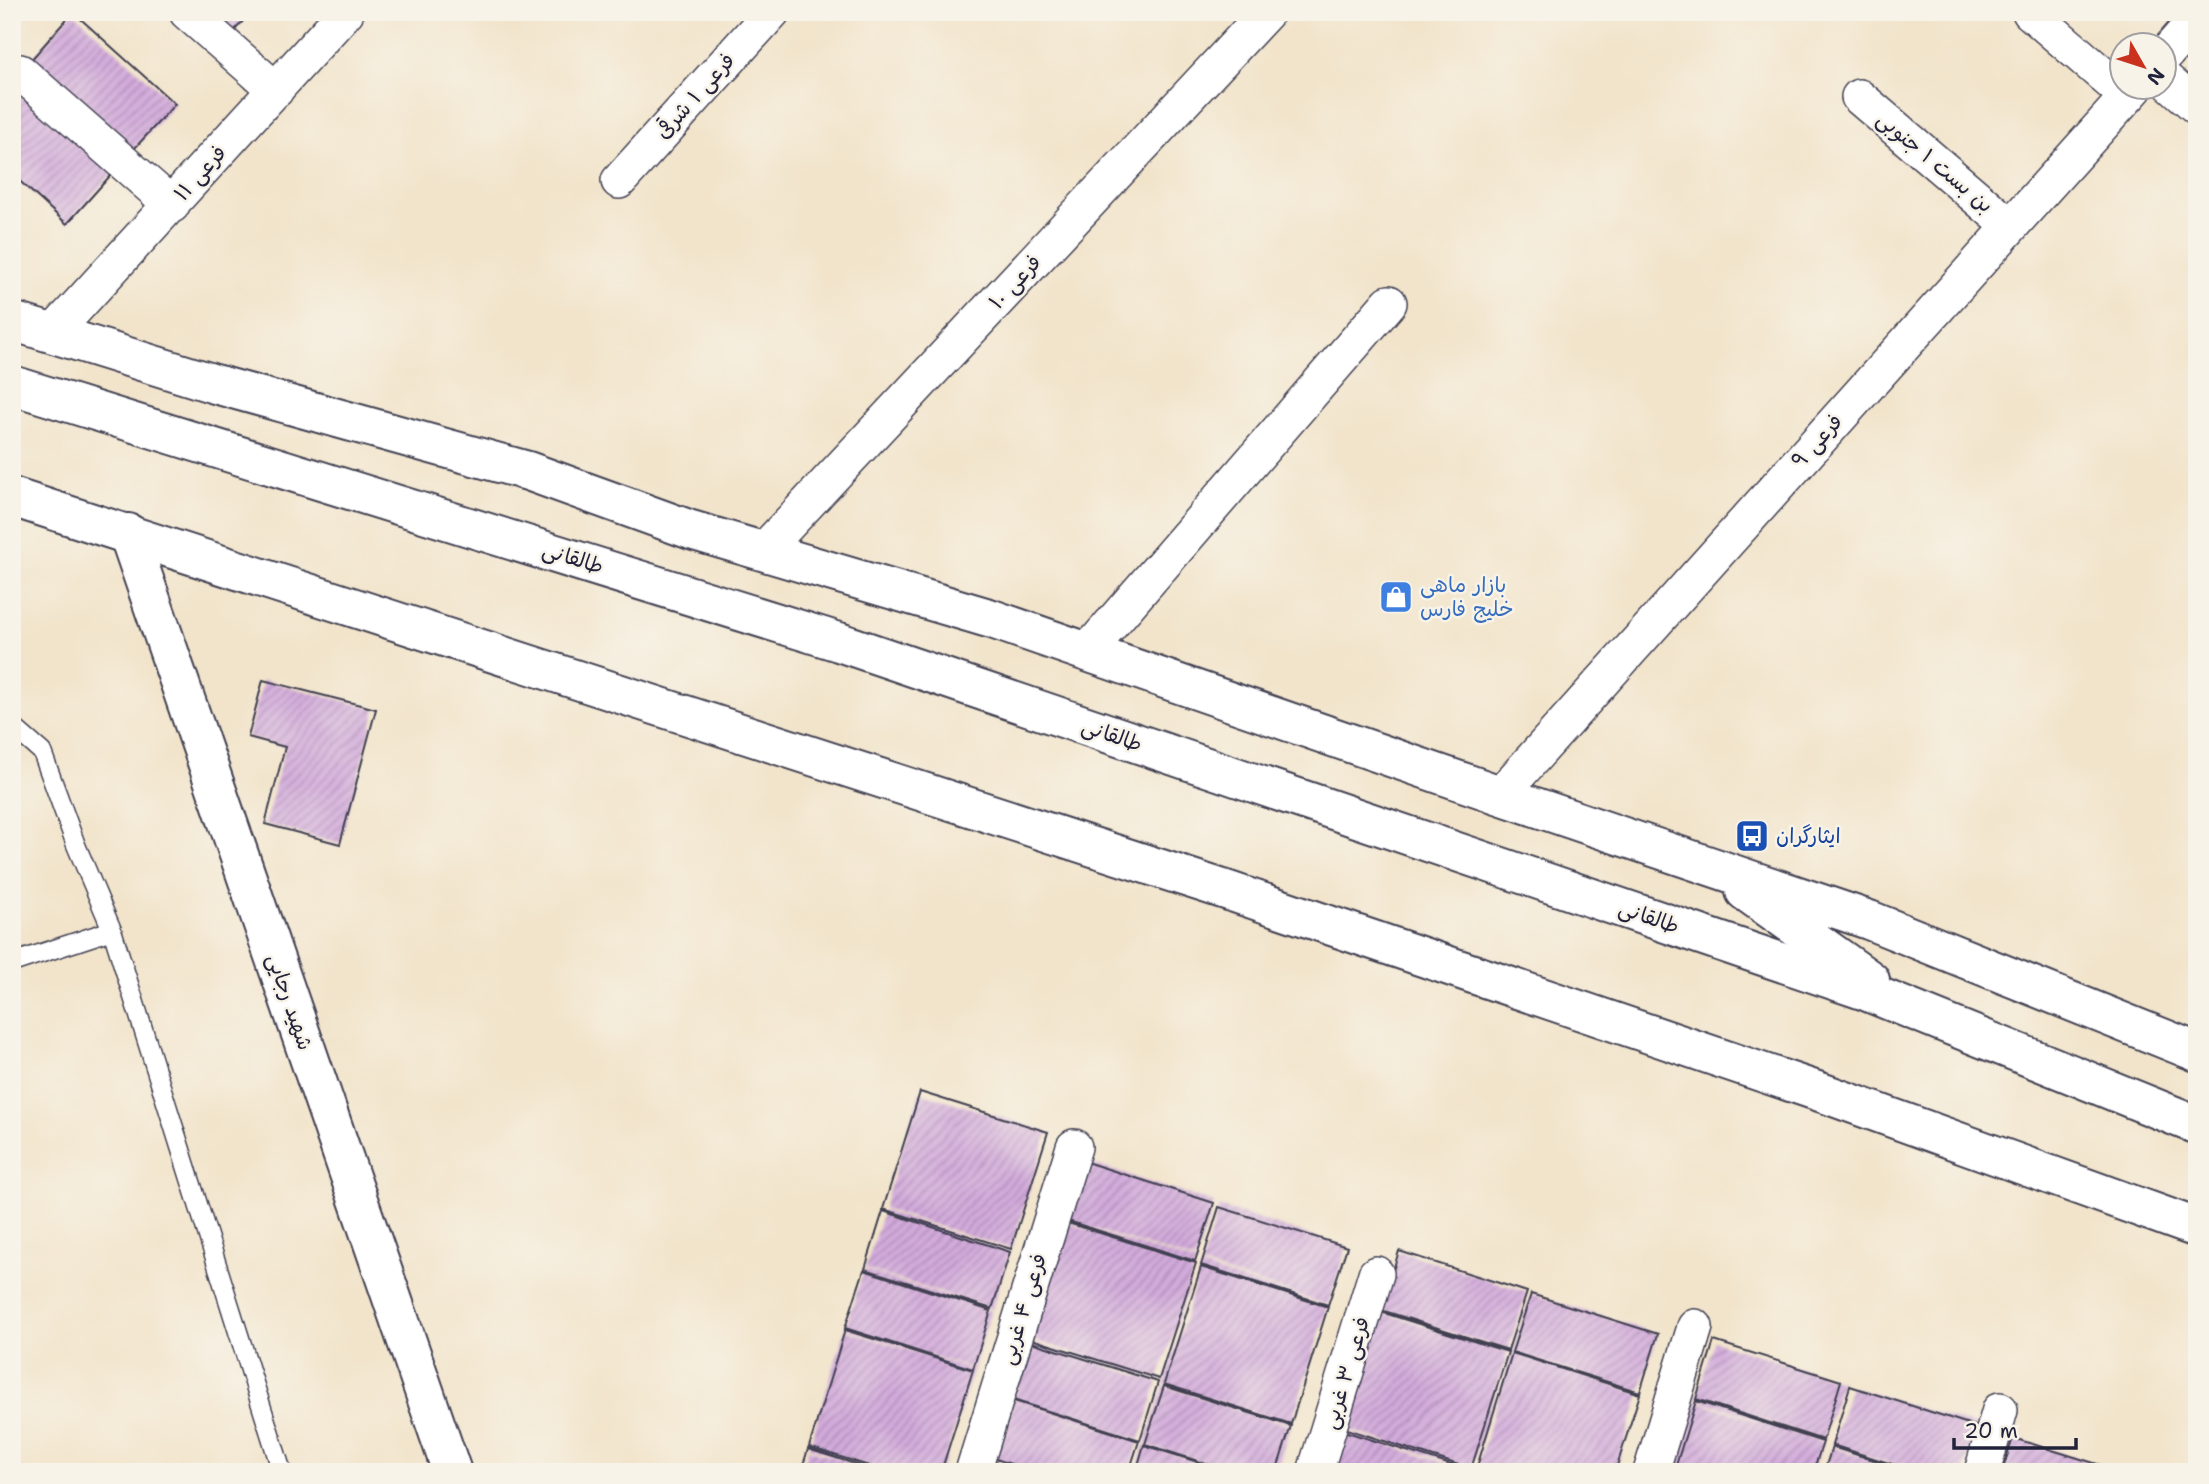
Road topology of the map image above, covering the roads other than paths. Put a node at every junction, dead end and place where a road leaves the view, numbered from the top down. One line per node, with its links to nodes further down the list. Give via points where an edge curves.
1 (187, 12): 10 (street)
2 (346, 12): 10 (street, فرعی ۱۱)
3 (772, 12): 15 (street, فرعی ۱ شرقی)
4 (1267, 12): 24 (street, فرعی ۱۰)
5 (2030, 12): 9 (street)
6 (2197, 18): 7 (street)
7 (2178, 39)
8 (20, 72): 16 (street)
9 (2108, 74)
10 (276, 90): 16 (street, فرعی ۱۱)
11 (2178, 90): 14 (street)
12 (1859, 97): 17 (street, بن بست ۱ جنوبی)
13 (2122, 102): 17 (street, فرعی ۹)
14 (2197, 107)
15 (619, 181)
16 (172, 205): 20 (street, فرعی ۱۱)
17 (2010, 226): 27 (street, فرعی ۹)
18 (1389, 303): 25 (street)
19 (12, 321): 20 (main road)
20 (53, 333): 24 (main road, via 215,384 528,471)
21 (12, 385): 31 (main road, طالقانی, via 778,622 1863,989)
22 (12, 497): 23 (main road)
23 (128, 533): 35 (main road, via 1214,886 1826,1094); 40 (main road, شهید رجایی)
24 (763, 551): 25 (main road, via 965,610)
25 (1087, 652): 27 (main road)
26 (12, 726): 29 (lane, via 42,752)
27 (1500, 795): 28 (main road)
28 (1713, 868): 31 (main road); 32 (main road, via 1869,920)
29 (112, 930): 30 (lane); 39 (lane)
30 (12, 963)
31 (1912, 1010): 33 (main road, طالقانی)
32 (2191, 1042)
33 (2197, 1125)
34 (1074, 1147): 41 (street, فرعی ۴ غربی)
35 (2197, 1228)
36 (1376, 1274): 42 (street, فرعی ۳ غربی)
37 (1695, 1327): 43 (street)
38 (2000, 1410): 44 (street)
39 (282, 1472)
40 (452, 1472)
41 (973, 1472)
42 (1315, 1472)
43 (1651, 1472)
44 (1982, 1472)

